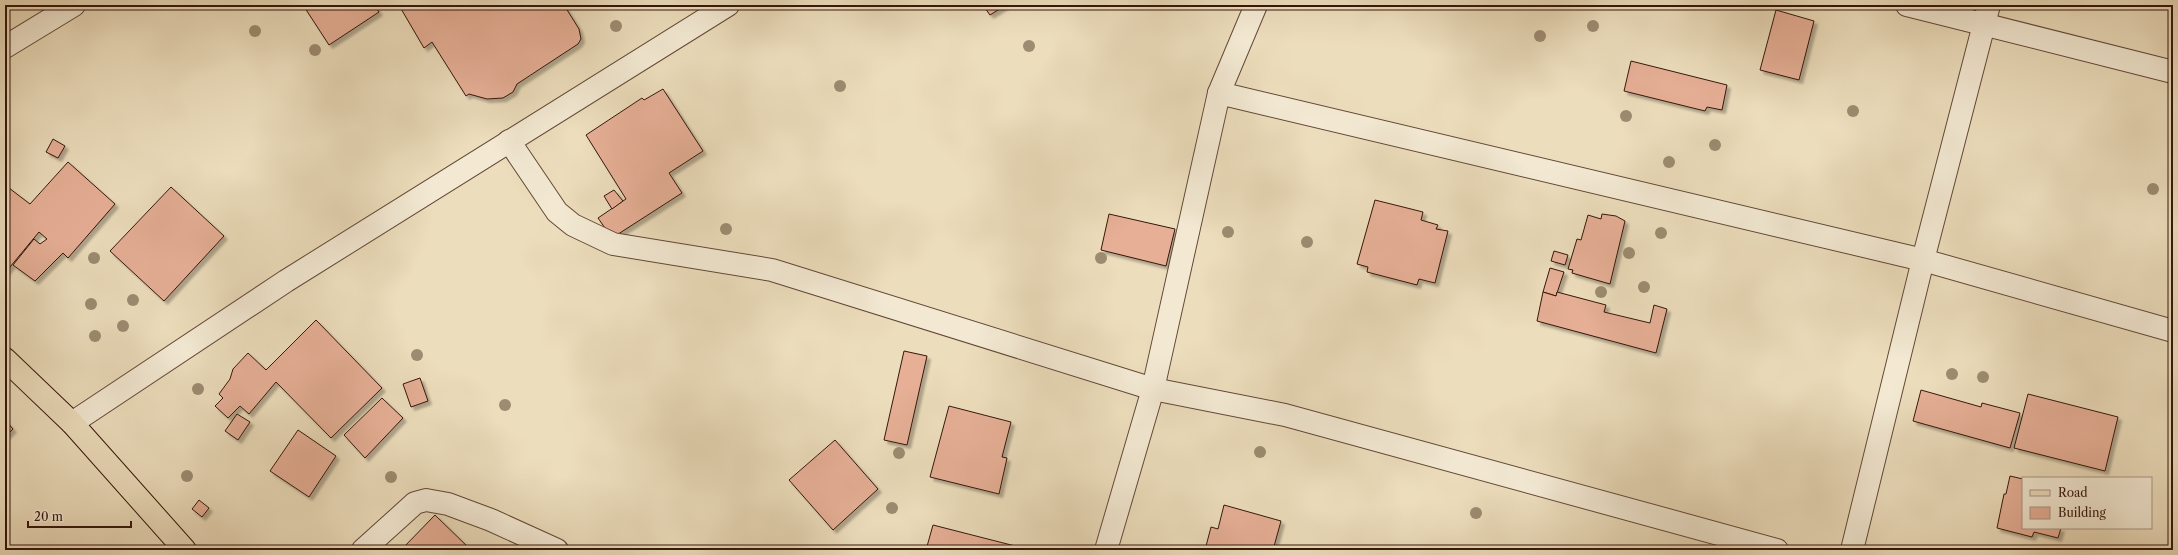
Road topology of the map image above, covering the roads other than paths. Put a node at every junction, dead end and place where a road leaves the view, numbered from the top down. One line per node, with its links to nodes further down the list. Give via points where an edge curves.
1 (74, 5): 6 (street)
2 (728, 5): 9 (street)
3 (1256, 5): 8 (street)
4 (1907, 5): 5 (street)
5 (1986, 15): 7 (street); 10 (street)
6 (5, 47)
7 (2173, 72)
8 (1219, 93): 10 (street); 13 (street)
9 (509, 141): 13 (street, via 557,212 573,225 613,244 772,270); 14 (street, via 286,281)
10 (1924, 260): 11 (street); 20 (street)
11 (2173, 331)
12 (5, 359): 14 (main road)
13 (1153, 388): 18 (street); 19 (street, via 1285,415)
14 (72, 423): 15 (main road)
15 (185, 550)
16 (363, 550): 17 (street, via 415,503 426,500 448,504 491,520)
17 (557, 550)
18 (1106, 550)
19 (1777, 550)
20 (1852, 550)

